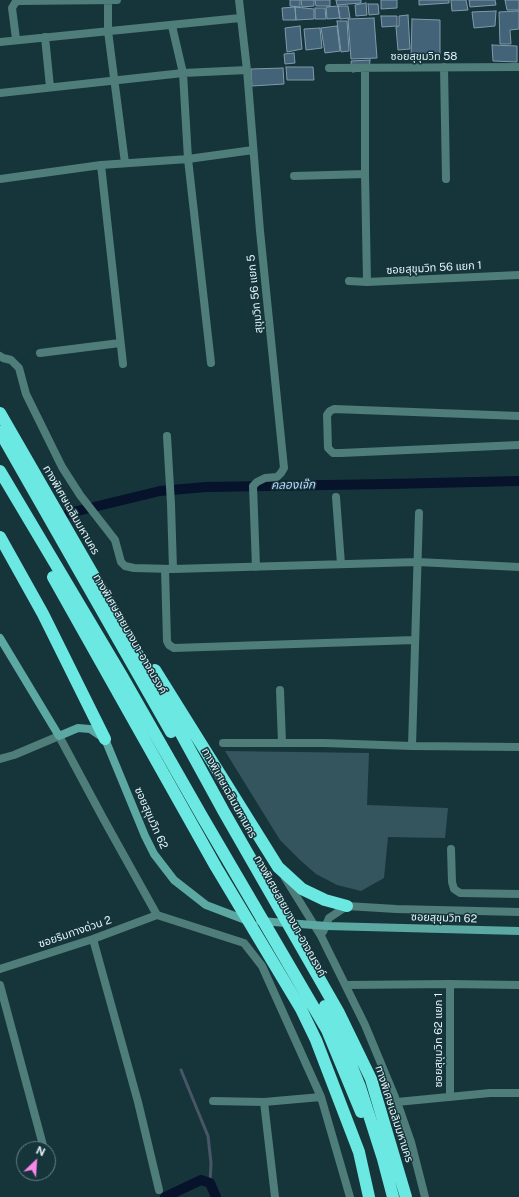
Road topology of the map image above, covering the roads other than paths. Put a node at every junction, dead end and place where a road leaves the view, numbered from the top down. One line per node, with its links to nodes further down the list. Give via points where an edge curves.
1 (108, 0): 2 (street); 6 (street); 8 (street, via 18,1 12,8)
2 (117, 0)
3 (239, 0): 4 (street, สุขุมวิท 56 แยก 5)
4 (240, 18): 5 (street); 14 (street, สุขุมวิท 56 แยก 5)
5 (172, 26): 6 (street); 15 (street)
6 (108, 31): 7 (street); 16 (street)
7 (45, 37): 8 (street); 17 (street)
8 (16, 39): 9 (street)
9 (0, 42)
10 (519, 67): 13 (street, ซอยสุขุมวิท 58)
11 (329, 68): 12 (street, ซอยสุขุมวิท 58)
12 (365, 68): 13 (street, ซอยสุขุมวิท 58); 23 (street)
13 (444, 68): 26 (street)
14 (247, 70): 15 (street); 19 (street, สุขุมวิท 56 แยก 5)
15 (183, 73): 16 (street); 20 (street)
16 (114, 80): 17 (street); 21 (street)
17 (50, 87): 18 (street)
18 (0, 93)
19 (253, 150): 20 (street); 47 (street, สุขุมวิท 56 แยก 5, via 284,468 277,477 265,478 253,486)
20 (188, 158): 21 (street); 33 (street)
21 (125, 163): 22 (street)
22 (102, 165): 25 (street); 30 (street)
23 (365, 174): 24 (street); 29 (street)
24 (294, 176)
25 (0, 179)
26 (446, 180)
27 (519, 274): 29 (street, ซอยสุขุมวิท 56 แยก 1)
28 (349, 281): 29 (street, ซอยสุขุมวิท 56 แยก 1)
29 (367, 282)
30 (120, 343): 31 (street); 34 (street)
31 (40, 353)
32 (0, 356): 49 (street, via 11,360 19,368 26,394 62,467 115,540 121,562 134,568)
33 (211, 363)
34 (123, 364)
35 (0, 413): 50 (highway, ทางพิเศษเฉลิมมหานคร)
36 (519, 416): 39 (street, via 334,409 326,416 328,448 333,453)
37 (0, 432): 87 (highway, ทางพิเศษสายบางนา-อาจณรงค์, via 332,1018 360,1087)
38 (167, 436): 49 (street, via 171,504)
39 (519, 445)
40 (0, 471): 86 (highway, via 327,1030 366,1124)
41 (0, 484): 85 (highway, via 216,867 301,1009 316,1040 359,1152)
42 (336, 497): 46 (street)
43 (419, 513): 45 (street)
44 (0, 537): 55 (highway, via 43,614)
45 (418, 562): 46 (street); 48 (street); 52 (street)
46 (341, 564): 47 (street)
47 (256, 567): 49 (street)
48 (519, 567)
49 (169, 569): 52 (street, via 167,641 168,645 174,648)
50 (110, 604): 62 (highway, via 146,656); 88 (highway, ทางพิเศษเฉลิมมหานคร, via 342,1020 371,1079)
51 (0, 638): 54 (street)
52 (415, 640): 58 (street)
53 (280, 690): 57 (street)
54 (59, 736): 55 (street, via 78,728 90,729); 60 (street); 66 (street)
55 (105, 738): 67 (street, ซอยสุขุมวิท 62, via 154,854 174,880 206,905 246,921 327,926)
56 (223, 743): 57 (street)
57 (282, 743): 58 (street)
58 (412, 746): 59 (street)
59 (519, 747)
60 (0, 759)
61 (451, 849): 63 (street, via 452,882 454,889 460,893)
62 (278, 867): 64 (highway, via 302,889 325,900); 68 (street)
63 (519, 894)
64 (348, 906): 65 (street); 68 (street, via 329,918)
65 (519, 912)
66 (157, 915): 69 (street, ซอยริมทางด่วน 2); 76 (street, via 244,943 262,966)
67 (519, 931)
68 (321, 936): 73 (street)
69 (93, 939): 70 (street, ซอยริมทางด่วน 2); 82 (street, via 138,1102)
70 (0, 969)
71 (450, 984): 73 (street); 74 (street); 77 (street, ซอยสุขุมวิท 62 แยก 1)
72 (0, 985): 81 (street)
73 (346, 985): 80 (street)
74 (519, 985)
75 (519, 1093): 77 (street, ซอยสุขุมวิท 62 แยก 1)
76 (321, 1097): 79 (street); 84 (street)
77 (450, 1097): 80 (street, ซอยสุขุมวิท 62 แยก 1)
78 (213, 1101): 79 (street)
79 (264, 1102): 83 (street)
80 (397, 1102): 89 (street, via 411,1142)
81 (42, 1141)
82 (159, 1190)
83 (275, 1197)
84 (350, 1197)
85 (370, 1197)
86 (387, 1197)
87 (393, 1197)
88 (406, 1197)
89 (425, 1197)

